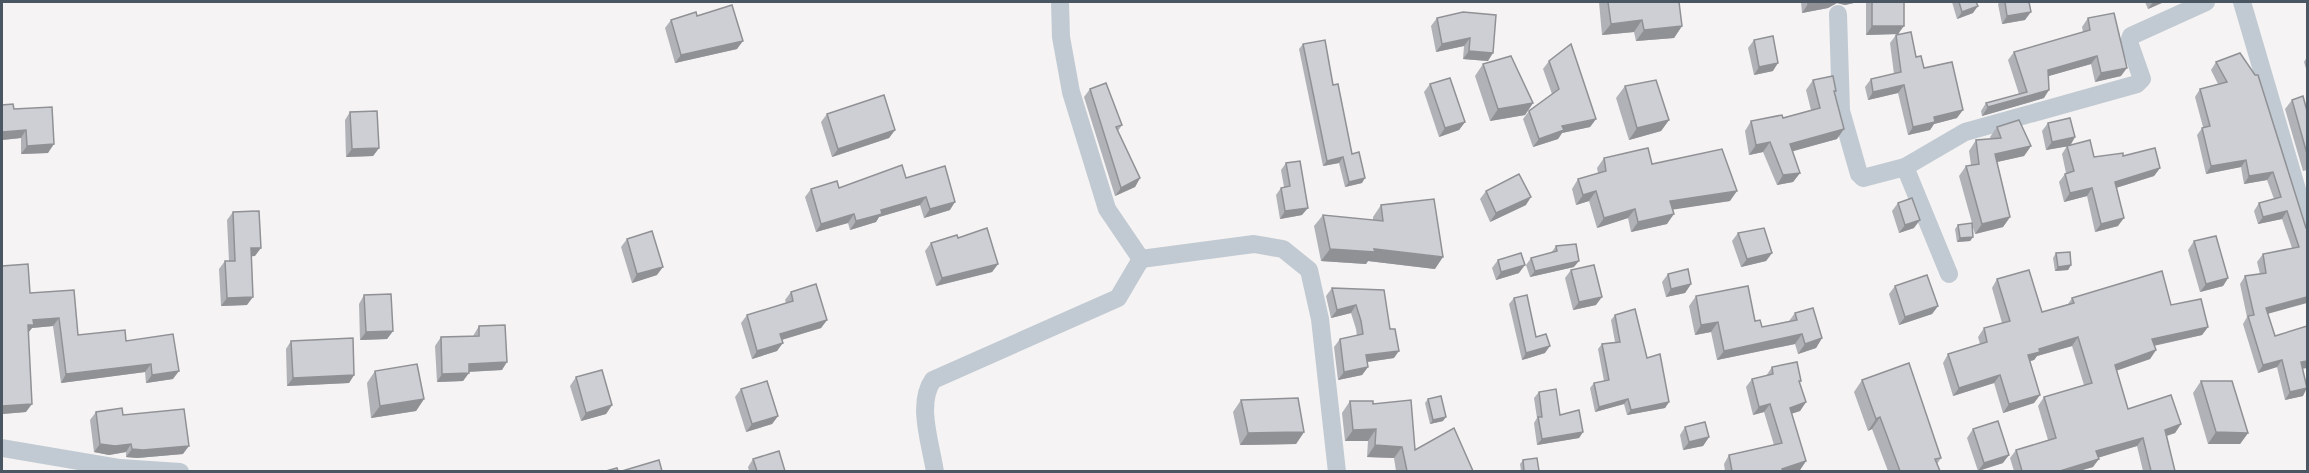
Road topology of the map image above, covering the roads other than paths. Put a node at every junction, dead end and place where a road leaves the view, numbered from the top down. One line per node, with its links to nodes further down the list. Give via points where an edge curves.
1 (1060, 2): 7 (street, via 1061,37 1071,92 1107,209)
2 (2206, 2): 5 (street, via 2131,36 2129,42 2142,79 2137,84 1965,132)
3 (2242, 2): 6 (street)
4 (1838, 14): 5 (street, via 1841,111 1859,174 1863,178)
5 (1905, 167): 8 (street)
6 (2307, 226)
7 (1141, 259): 11 (street, via 1118,298 933,380 926,389 924,402); 12 (street, via 1254,244 1283,249 1309,270 1320,319)
8 (1948, 274)
9 (2, 448): 10 (street, via 120,468)
10 (180, 471)
11 (935, 471)
12 (1337, 471)

